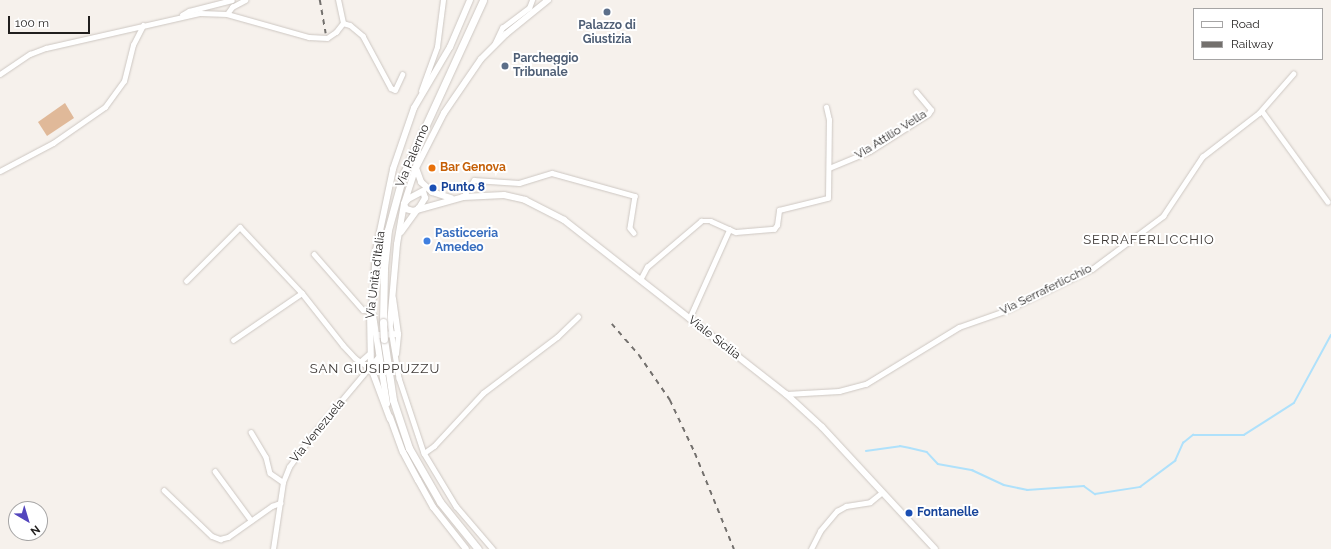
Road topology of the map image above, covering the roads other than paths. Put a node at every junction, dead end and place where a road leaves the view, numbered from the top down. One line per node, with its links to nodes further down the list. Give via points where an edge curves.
1 (230, 0): 11 (street, via 189,10)
2 (245, 0): 10 (street, via 232,7)
3 (338, 0): 12 (street)
4 (443, 0): 22 (street, via 432,66)
5 (470, 0): 22 (street, Via Unità d'Italia, via 450,47)
6 (483, 0): 14 (main road, Via Palermo)
7 (488, 0): 14 (main road)
8 (532, 0): 15 (street, via 529,8 502,28)
9 (548, 0): 15 (street)
10 (227, 14): 11 (street, via 200,13); 12 (street, via 309,37 327,38 336,32)
11 (179, 17): 13 (street)
12 (342, 23): 18 (street, via 350,25 363,36 391,88 395,90)
13 (143, 25): 16 (street, via 83,36 36,52); 26 (street, via 133,45 124,81 105,107 53,143)
14 (464, 43): 19 (main road, Via Palermo)
15 (494, 45): 24 (street, via 456,93)
16 (0, 74)
17 (1293, 74): 23 (street, Via Serraferlicchio)
18 (402, 75)
19 (441, 91): 24 (street, via 417,151); 46 (main road, Via Palermo, via 412,151 396,198 384,268)
20 (916, 92): 25 (street, Via Attilio Vella, via 930,110 928,114 870,151)
21 (826, 107): 25 (street, via 829,120)
22 (414, 108): 43 (street, Via Unità d'Italia, via 393,170 376,250)
23 (1262, 111): 32 (street); 59 (street, Via Serraferlicchio, via 1202,157 1163,216 1092,268 1005,311 959,327 866,384 839,391)
24 (416, 168): 27 (street); 33 (street)
25 (829, 168): 35 (street, via 828,198 779,210 778,225 774,229)
26 (0, 170)
27 (417, 176): 28 (street); 29 (street)
28 (423, 191): 29 (street); 33 (street, via 414,194); 34 (street, via 425,198)
29 (432, 192): 31 (street)
30 (463, 197): 31 (street, Viale Sicilia); 36 (street, via 474,180 519,183 552,173 635,196 630,228); 39 (street, Viale Sicilia, via 504,195 545,209 564,220)
31 (455, 199): 34 (street, Viale Sicilia)
32 (1328, 202)
33 (404, 204): 34 (street, via 409,210); 37 (street)
34 (419, 208): 37 (street, via 407,222)
35 (729, 230): 39 (street, via 711,221 701,221 647,268); 45 (street)
36 (634, 233)
37 (398, 241): 42 (street)
38 (314, 254): 43 (street, via 363,310)
39 (640, 280): 45 (street, Viale Sicilia)
40 (186, 281): 41 (street, via 240,227)
41 (302, 293): 52 (street); 56 (street, via 343,345)
42 (392, 294): 46 (street); 47 (street)
43 (372, 309): 48 (street, Via Unità d'Italia)
44 (578, 317): 62 (street, via 557,337 483,393 434,446)
45 (689, 319): 59 (street, Viale Sicilia)
46 (387, 323): 47 (street); 48 (street); 49 (street); 71 (main road, Via Palermo, bridge, via 384,339 393,400 410,448 440,502)
47 (398, 323): 50 (street)
48 (372, 325): 51 (street, Via Unità d'Italia); 53 (street, Via Unità d'Italia)
49 (391, 334): 50 (street); 51 (street); 54 (street)
50 (398, 334): 54 (street)
51 (376, 335): 55 (street, Via Unità d'Italia)
52 (233, 340)
53 (370, 353): 56 (street); 57 (street, Via Unità d'Italia)
54 (396, 355): 62 (street, via 405,403)
55 (378, 358): 57 (street, Via Venezuela); 58 (street, Via Unità d'Italia)
56 (361, 361): 57 (street)
57 (371, 368): 58 (street); 60 (street, Via Unità d'Italia); 64 (street, Via Venezuela, via 310,438 289,468)
58 (384, 393): 60 (street, Via Unità d'Italia)
59 (786, 394): 66 (street, Viale Sicilia, via 822,427)
60 (390, 419): 70 (street, Via Unità d'Italia, via 402,452 422,487)
61 (251, 432): 64 (street, via 266,457 270,473)
62 (424, 453): 72 (street, via 456,506)
63 (215, 471): 68 (street)
64 (283, 482): 67 (street, Via Venezuela)
65 (164, 490): 68 (street, via 215,538 228,537)
66 (881, 493): 73 (street, via 870,502 846,506 837,511 822,528); 74 (street, Viale Sicilia)
67 (280, 503): 68 (street); 69 (street, Via Venezuela)
68 (251, 520)
69 (273, 549)
70 (466, 549)
71 (478, 549)
72 (493, 549)
73 (811, 549)
74 (935, 549)

